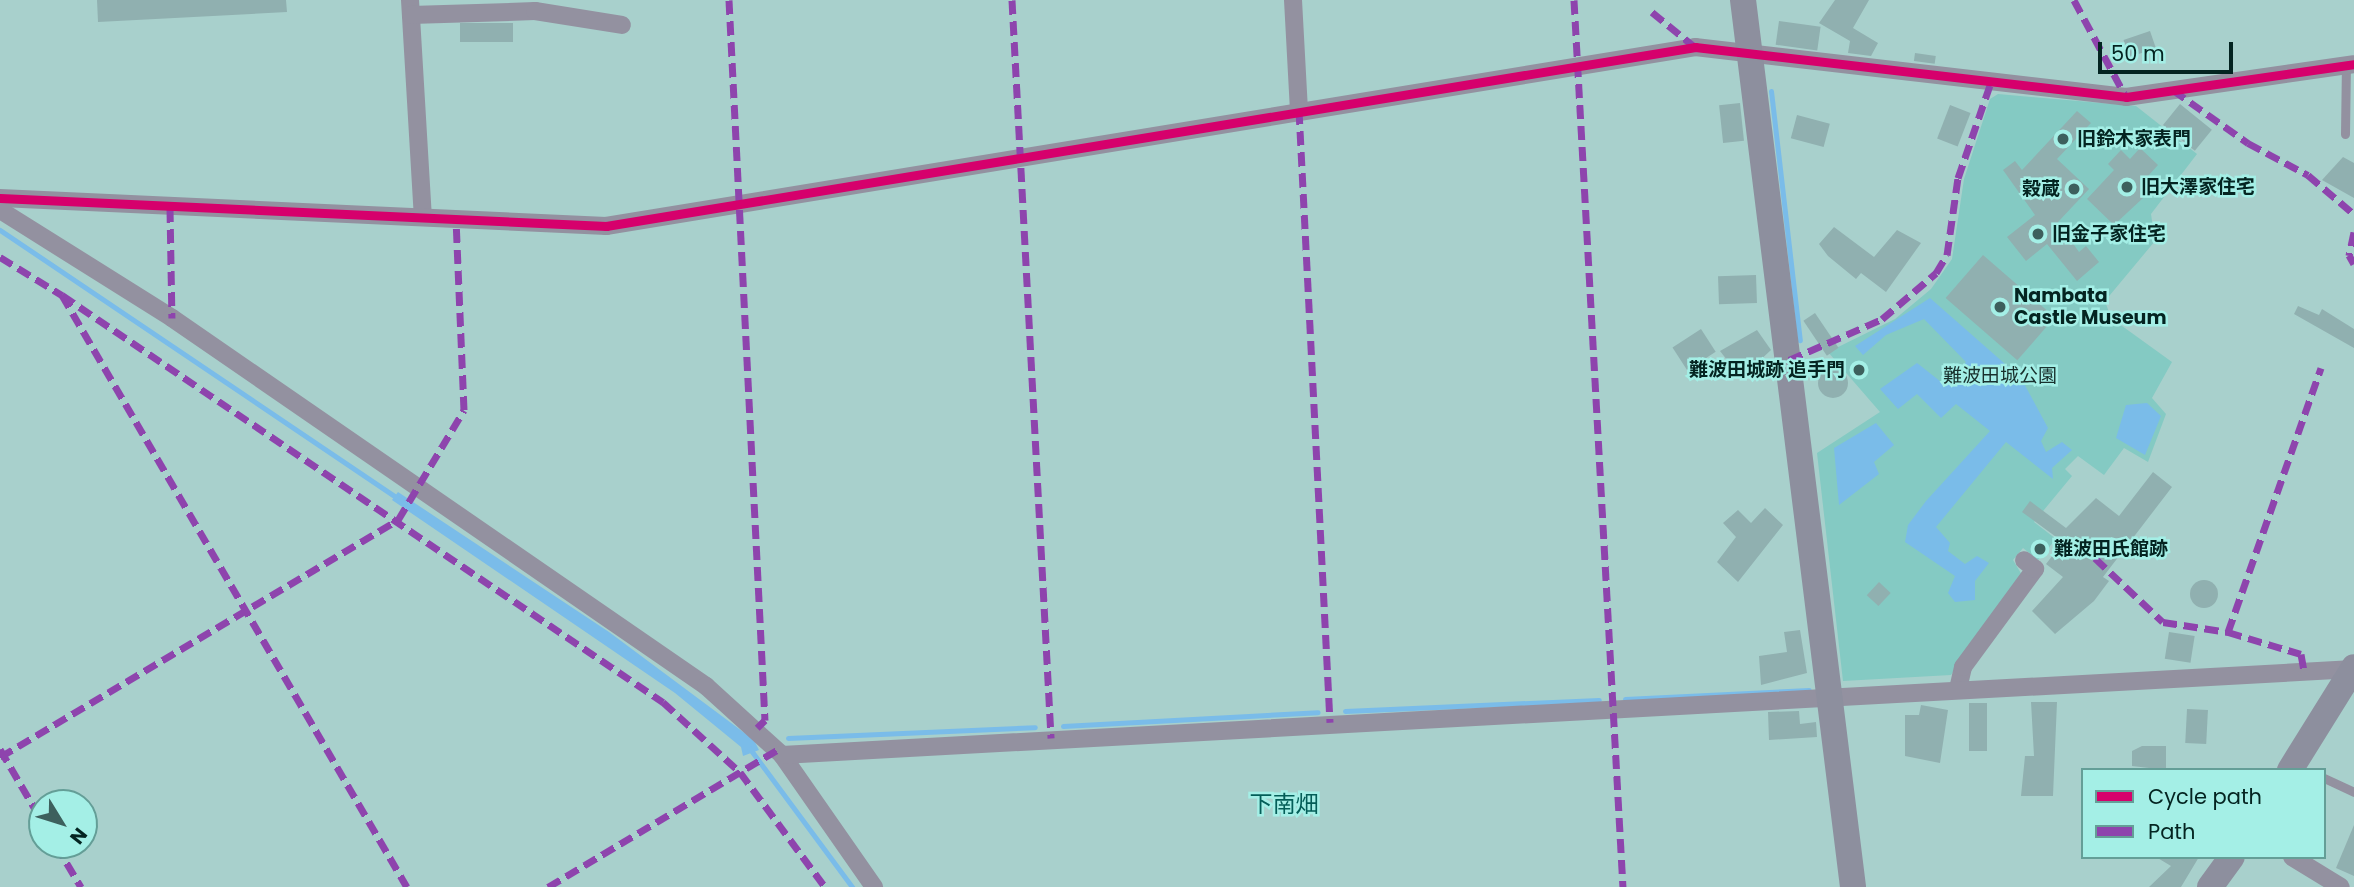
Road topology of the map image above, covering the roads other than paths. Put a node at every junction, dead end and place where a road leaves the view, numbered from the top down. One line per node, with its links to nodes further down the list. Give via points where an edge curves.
1 (1293, 0): 7 (street)
2 (1743, 0): 5 (street)
3 (410, 8): 4 (street, via 535,11); 11 (street)
4 (622, 24)
5 (1752, 57): 6 (street, via 2126,97); 7 (street, via 1695,47); 15 (street)
6 (2352, 62): 8 (lane)
7 (1299, 110): 11 (street, via 606,226)
8 (2345, 134)
9 (0, 198): 11 (street)
10 (0, 210): 16 (street, via 172,318 706,686)
11 (422, 216)
12 (2024, 560): 14 (street, via 2035,569 1963,667)
13 (2354, 669): 14 (street); 17 (street)
14 (1958, 689): 15 (street)
15 (1830, 698): 16 (street); 23 (street)
16 (782, 755): 22 (street)
17 (2296, 768)
18 (2326, 779): 19 (lane)
19 (2354, 792)
20 (2231, 859): 24 (street)
21 (2295, 859): 25 (street)
22 (874, 887)
23 (1853, 887)
24 (2210, 887)
25 (2341, 887)

